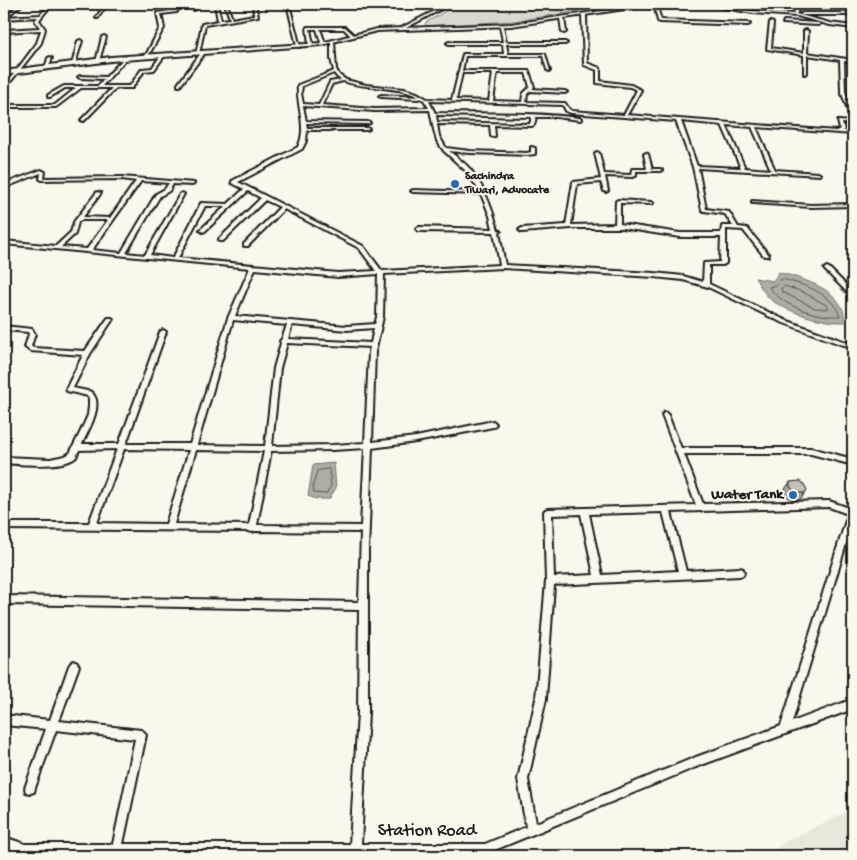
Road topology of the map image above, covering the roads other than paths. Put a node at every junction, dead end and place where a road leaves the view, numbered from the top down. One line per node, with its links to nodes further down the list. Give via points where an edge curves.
1 (22, 4): 19 (street)
2 (51, 4): 18 (street)
3 (106, 4): 20 (street)
4 (178, 4): 53 (street, via 176,11 159,13 162,28)
5 (195, 4): 14 (street)
6 (216, 4): 23 (street)
7 (254, 4): 22 (street, via 256,16)
8 (288, 4): 48 (street)
9 (450, 4): 26 (street)
10 (655, 4): 17 (street); 27 (street, via 660,21)
11 (708, 4): 15 (street, via 753,12)
12 (790, 4): 15 (street)
13 (227, 7): 22 (street)
14 (194, 9)
15 (796, 14): 16 (street); 28 (street)
16 (853, 14)
17 (584, 15): 21 (street); 94 (street, via 584,64 599,69 598,82 639,90)
18 (39, 16): 19 (street); 33 (street, via 37,20)
19 (4, 17)
20 (97, 17)
21 (562, 18): 29 (street); 37 (street)
22 (231, 19): 23 (street)
23 (220, 22): 49 (street, via 204,24)
24 (784, 22): 28 (street)
25 (771, 23): 52 (street, via 768,49)
26 (414, 24): 34 (street); 35 (street)
27 (748, 24)
28 (827, 24): 30 (street)
29 (502, 26): 35 (street); 44 (street)
30 (853, 27)
31 (318, 28): 32 (street); 46 (street); 47 (street, via 307,28)
32 (329, 28): 39 (street, via 346,29); 42 (street)
33 (43, 29): 36 (street); 63 (street, via 39,43)
34 (401, 29): 35 (street); 39 (street)
35 (422, 29)
36 (4, 31)
37 (564, 32)
38 (806, 32): 52 (street)
39 (353, 36): 42 (street)
40 (104, 37): 57 (street)
41 (80, 40): 59 (street)
42 (333, 42): 46 (street); 62 (street)
43 (450, 43): 44 (street)
44 (504, 43): 45 (street); 51 (street)
45 (565, 43)
46 (323, 44): 47 (street)
47 (311, 45): 48 (street)
48 (299, 46): 49 (street)
49 (200, 54): 50 (street); 72 (street)
50 (163, 55): 53 (street); 75 (street, via 153,69 143,70 132,87)
51 (506, 55): 61 (street, via 545,56); 64 (street, via 464,54)
52 (807, 55): 56 (street); 67 (street)
53 (146, 56): 55 (street)
54 (50, 58): 60 (street)
55 (126, 58): 57 (street); 69 (street)
56 (842, 60): 58 (street); 79 (street)
57 (97, 61): 59 (street)
58 (853, 62)
59 (73, 64): 60 (street)
60 (46, 68): 63 (street)
61 (549, 70)
62 (336, 71): 70 (street); 88 (street, via 300,85)
63 (19, 72): 66 (street); 76 (street)
64 (460, 72): 65 (street); 84 (street)
65 (495, 72): 77 (street, via 528,72); 85 (street)
66 (4, 73)
67 (806, 73)
68 (80, 77): 69 (street)
69 (107, 78): 74 (street)
70 (344, 80): 83 (street, via 409,92); 90 (street, via 331,83)
71 (553, 82): 78 (street)
72 (180, 85)
73 (80, 87): 74 (street); 80 (street, via 63,87); 89 (street, via 56,106)
74 (99, 87): 75 (street)
75 (115, 87): 97 (street)
76 (4, 89)
77 (530, 90): 78 (street); 86 (street, via 525,94)
78 (553, 91): 87 (street, via 565,93)
79 (844, 95): 82 (street); 95 (street)
80 (49, 96)
81 (381, 96): 83 (street)
82 (853, 96)
83 (425, 99): 84 (street); 91 (street)
84 (454, 101): 85 (street)
85 (491, 102): 86 (street)
86 (524, 103): 87 (street)
87 (566, 104): 94 (street, via 569,112)
88 (302, 105): 90 (street); 104 (street)
89 (4, 106)
90 (320, 106): 91 (street, via 380,110)
91 (432, 108): 92 (street)
92 (433, 114): 93 (street); 100 (street)
93 (534, 115): 96 (street); 103 (street, via 532,125)
94 (625, 116): 98 (street)
95 (853, 118)
96 (580, 119)
97 (83, 120)
98 (678, 120): 101 (street); 114 (street)
99 (368, 123): 104 (street)
100 (435, 123): 103 (street); 111 (street, via 439,141)
101 (723, 123): 105 (street); 115 (street)
102 (853, 123): 107 (street, via 839,122)
103 (492, 124): 109 (street)
104 (304, 126): 106 (street); 125 (street, via 304,142 300,148 234,182)
105 (753, 126): 107 (street); 118 (street)
106 (368, 129)
107 (840, 132): 108 (street)
108 (853, 133)
109 (493, 136)
110 (533, 148): 111 (street, via 532,153 527,154)
111 (445, 149): 130 (street, via 468,170)
112 (597, 153): 120 (street)
113 (646, 154): 116 (street)
114 (695, 167): 115 (street); 141 (street, via 704,210 727,213)
115 (743, 168): 118 (street)
116 (650, 170): 117 (street); 120 (street, via 634,170 632,176)
117 (660, 170)
118 (773, 170): 119 (street)
119 (818, 174)
120 (603, 178): 127 (street); 139 (street, via 575,183)
121 (139, 180): 122 (street); 124 (street, via 42,179 41,171); 138 (street)
122 (172, 182): 123 (street); 152 (street, via 158,195)
123 (192, 184)
124 (4, 186)
125 (246, 189): 131 (street); 135 (street)
126 (413, 191): 130 (street)
127 (606, 191)
128 (99, 193): 137 (street)
129 (182, 194): 154 (street)
130 (481, 194): 145 (street)
131 (264, 198): 136 (street); 147 (street)
132 (754, 202): 134 (street)
133 (651, 203): 140 (street, via 617,201)
134 (853, 205)
135 (228, 206): 143 (street); 155 (street, via 203,204)
136 (282, 208): 149 (street); 159 (street, via 361,247)
137 (79, 218): 138 (street); 150 (street, via 73,233)
138 (110, 219): 151 (street)
139 (568, 226): 140 (street); 144 (street)
140 (617, 226): 146 (street, via 680,235)
141 (736, 228): 146 (street, via 723,227); 153 (street, via 745,229)
142 (419, 229): 145 (street)
143 (203, 230)
144 (522, 230)
145 (498, 231): 156 (street)
146 (723, 235): 160 (street, via 723,264 706,264)
147 (221, 240)
148 (5, 244): 150 (street)
149 (246, 245)
150 (57, 248): 151 (street)
151 (88, 251): 152 (street)
152 (122, 254): 154 (street)
153 (766, 255)
154 (146, 257): 155 (street)
155 (174, 260): 157 (street)
156 (502, 266): 159 (street); 160 (street, via 654,275 683,278)
157 (253, 268): 159 (street, via 338,276); 162 (street)
158 (827, 269): 161 (street)
159 (380, 274): 165 (street)
160 (706, 285): 170 (street, via 783,321)
161 (853, 296)
162 (231, 318): 164 (street); 177 (street)
163 (110, 319): 171 (street)
164 (290, 323): 165 (street, via 347,328); 168 (street)
165 (378, 326): 169 (street)
166 (4, 328): 171 (street, via 30,330 28,347 32,350)
167 (163, 332): 174 (street)
168 (283, 341): 169 (street); 178 (street)
169 (374, 344): 175 (street)
170 (853, 345)
171 (86, 353): 176 (street, via 70,386 71,391 90,394 94,401)
172 (665, 415): 179 (street)
173 (493, 424): 175 (street)
174 (120, 446): 176 (street); 177 (street); 187 (street)
175 (369, 446): 178 (street); 190 (street)
176 (76, 447): 180 (street, via 72,455 63,460)
177 (192, 448): 178 (street); 188 (street)
178 (268, 449): 189 (street)
179 (679, 451): 181 (street, via 811,451); 182 (street)
180 (4, 460)
181 (853, 462)
182 (701, 508): 183 (street); 185 (street, via 829,504)
183 (666, 509): 184 (street); 192 (street)
184 (584, 511): 193 (street); 194 (street, via 548,512)
185 (853, 511): 201 (street)
186 (4, 526): 187 (street)
187 (92, 527): 188 (street)
188 (169, 528): 189 (street)
189 (252, 528): 190 (street)
190 (365, 529): 196 (street)
191 (740, 572): 192 (street)
192 (683, 574): 193 (street)
193 (599, 578): 194 (street)
194 (550, 581): 203 (street, via 541,699 523,779)
195 (4, 600): 196 (street)
196 (364, 606): 206 (street, via 363,712)
197 (74, 666): 200 (street)
198 (853, 704): 201 (street, Station Road)
199 (4, 720): 200 (street)
200 (53, 726): 202 (street); 205 (street, via 141,735)
201 (785, 729): 203 (street, Station Road)
202 (30, 788)
203 (532, 830): 206 (street, Station Road, via 485,849)
204 (4, 842): 205 (street, Station Road, via 25,849)
205 (117, 848): 206 (street, Station Road); 207 (street)
206 (354, 848)
207 (107, 856)

